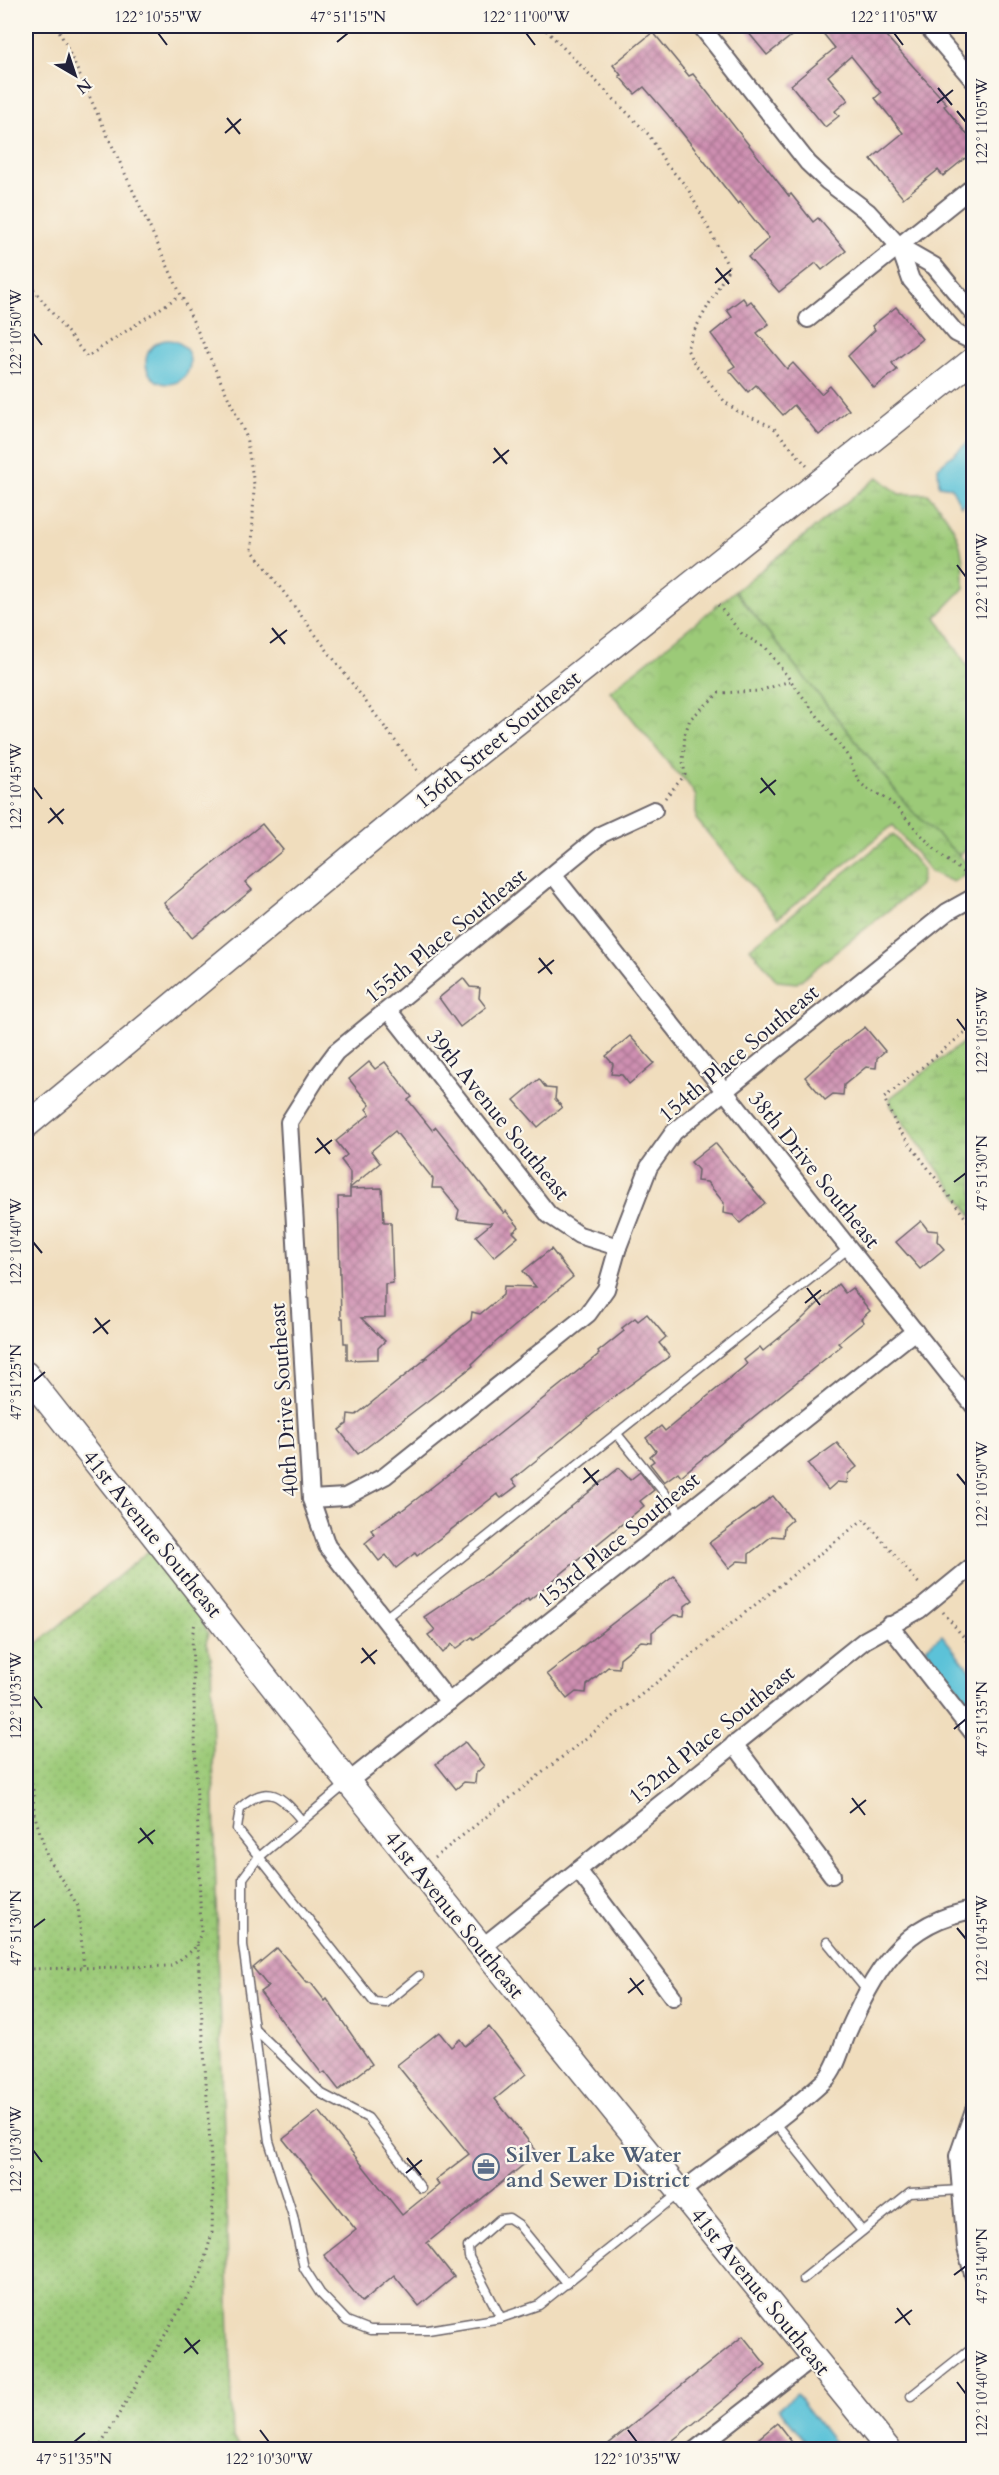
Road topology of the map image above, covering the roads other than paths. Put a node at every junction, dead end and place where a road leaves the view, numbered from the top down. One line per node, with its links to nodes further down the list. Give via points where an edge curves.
1 (927, 26): 3 (street)
2 (701, 27): 5 (street, via 808,163 868,213)
3 (974, 81)
4 (974, 186): 5 (street)
5 (900, 246): 6 (street, via 934,266); 7 (street); 8 (street, via 911,280 956,333)
6 (974, 314)
7 (808, 319)
8 (974, 342)
9 (974, 359): 16 (street, 156th Street Southeast, via 432,790)
10 (654, 810): 11 (street, 155th Place Southeast, via 602,834)
11 (554, 876): 13 (street, 155th Place Southeast); 14 (street, 38th Drive Southeast)
12 (974, 897): 14 (street, 154th Place Southeast, via 947,912)
13 (388, 1010): 15 (street, 155th Place Southeast, via 336,1052); 17 (street, 39th Avenue Southeast, via 549,1215 579,1235)
14 (723, 1090): 17 (street, 154th Place Southeast, via 674,1132 649,1167); 18 (street, 38th Drive Southeast)
15 (289, 1122): 23 (street, 40th Drive Southeast)
16 (26, 1126)
17 (618, 1247): 23 (street, 154th Place Southeast, via 606,1289 588,1314 539,1355 385,1476 345,1497)
18 (849, 1248): 19 (street, 38th Drive Southeast); 22 (lane)
19 (915, 1331): 21 (street, 38th Drive Southeast); 24 (street, 153rd Place Southeast)
20 (26, 1374): 31 (street, 41st Avenue Southeast)
21 (974, 1406)
22 (616, 1434): 24 (lane); 26 (lane)
23 (311, 1499): 26 (street, 40th Drive Southeast, via 327,1546)
24 (683, 1516): 28 (street, 153rd Place Southeast)
25 (974, 1565): 27 (street, 152nd Place Southeast, via 919,1610)
26 (384, 1619): 28 (street, 40th Drive Southeast)
27 (890, 1625): 29 (street); 30 (street, 152nd Place Southeast, via 865,1640)
28 (449, 1702): 31 (street, 153rd Place Southeast)
29 (974, 1734)
30 (734, 1744): 34 (street, 152nd Place Southeast); 35 (street)
31 (348, 1782): 32 (lane); 38 (street, 41st Avenue Southeast)
32 (302, 1821): 33 (lane); 33 (lane, via 287,1801 277,1796 259,1794 249,1799 240,1808 237,1829)
33 (258, 1858): 39 (lane, via 374,2002 386,2003); 42 (lane, via 243,1878 243,1945)
34 (578, 1870): 38 (street, 152nd Place Southeast); 41 (street)
35 (832, 1875)
36 (974, 1910): 40 (street, via 923,1925 889,1957)
37 (827, 1942): 40 (lane)
38 (482, 1947): 47 (street, 41st Avenue Southeast)
39 (418, 1976)
40 (868, 1992): 44 (street, via 828,2078)
41 (673, 1997)
42 (254, 2028): 45 (lane, via 322,2094 368,2118); 52 (lane, via 269,2140 293,2216 304,2268 320,2293 347,2321 370,2330 428,2330)
43 (974, 2110): 46 (street, via 958,2156)
44 (774, 2120): 47 (street); 48 (lane)
45 (421, 2188)
46 (961, 2190): 48 (lane, via 910,2193); 49 (street, via 966,2248)
47 (681, 2192): 51 (lane); 54 (street, 41st Avenue Southeast)
48 (862, 2231): 50 (lane)
49 (974, 2277)
50 (803, 2279)
51 (567, 2284): 52 (lane, via 539,2306); 52 (lane, via 518,2224 508,2218 500,2219 468,2247 469,2257)
52 (501, 2318)
53 (974, 2346): 55 (lane)
54 (814, 2357): 56 (street); 57 (street, 41st Avenue Southeast)
55 (911, 2396)
56 (695, 2450)
57 (889, 2450)

